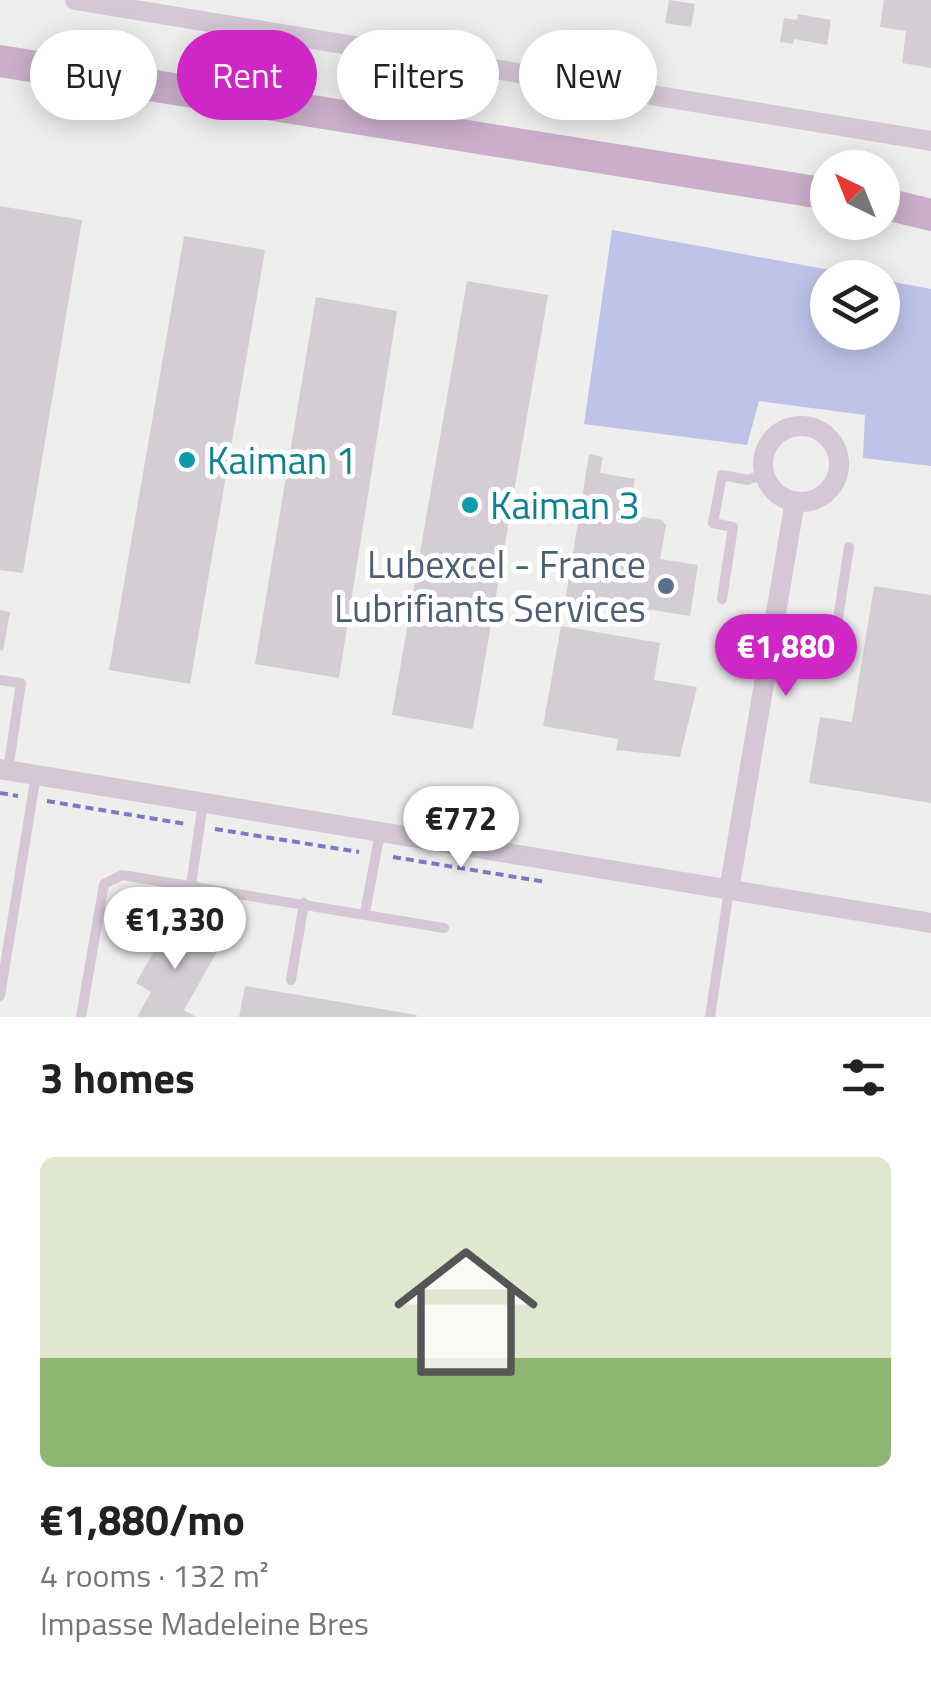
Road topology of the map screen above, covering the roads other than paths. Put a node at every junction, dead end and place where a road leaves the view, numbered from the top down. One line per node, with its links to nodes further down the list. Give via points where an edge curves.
1 (75, 0): 3 (street)
2 (0, 60): 4 (main road)
3 (931, 142)
4 (810, 191)
5 (900, 205): 6 (main road)
6 (931, 206)
7 (900, 207): 8 (main road)
8 (931, 215)
9 (764, 474): 10 (street, via 775,492); 10 (street, via 765,452 786,429 808,426 827,436 838,454 837,475 825,493); 12 (lane, via 748,480 722,475 713,523 733,527)
10 (794, 501): 13 (street)
11 (849, 547): 13 (lane, via 831,664)
12 (722, 599)
13 (769, 654): 20 (street)
14 (0, 680): 15 (lane, via 21,683)
15 (4, 770): 16 (street)
16 (36, 775): 17 (street); 26 (lane)
17 (204, 803): 18 (street); 19 (lane)
18 (380, 832): 20 (street); 22 (lane)
19 (191, 885): 21 (lane); 27 (lane, via 122,875 104,884)
20 (730, 890): 23 (street); 28 (lane)
21 (304, 904): 22 (lane); 25 (lane)
22 (365, 913): 24 (lane)
23 (931, 923)
24 (444, 928)
25 (291, 980)
26 (0, 996)
27 (81, 1017)
28 (710, 1017)

